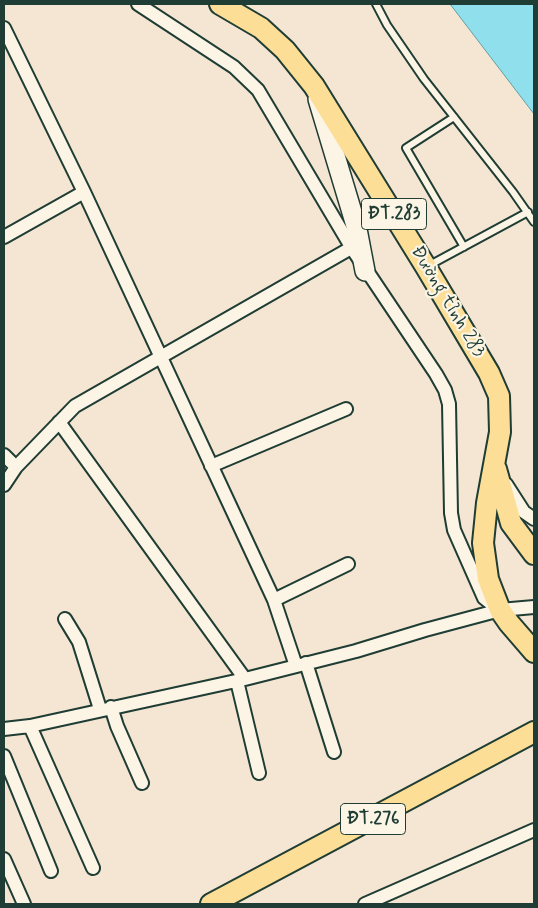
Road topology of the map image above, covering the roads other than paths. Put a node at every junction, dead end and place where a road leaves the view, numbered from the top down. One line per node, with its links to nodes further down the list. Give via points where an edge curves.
1 (138, 4): 12 (street, via 234,67 258,90)
2 (220, 4): 5 (main road, Đường tỉnh 283 / ĐT.283, via 261,28 285,50)
3 (376, 4): 6 (lane, via 418,71)
4 (4, 28): 7 (street)
5 (314, 86): 13 (main road, Đường tỉnh 283 / ĐT.283); 14 (main road)
6 (454, 117): 8 (lane); 11 (lane, via 406,148)
7 (84, 192): 10 (street); 15 (street)
8 (528, 212): 9 (lane); 11 (lane)
9 (534, 222)
10 (4, 237)
11 (464, 247): 13 (lane)
12 (351, 248): 14 (street); 15 (street)
13 (426, 266): 19 (main road, Đường tỉnh 283 / ĐT.283, via 489,373 499,396 500,432)
14 (366, 270): 28 (street, via 445,390 449,404 454,530 484,598)
15 (161, 357): 17 (street, via 75,406); 20 (street)
16 (346, 409): 20 (street)
17 (59, 422): 21 (street); 32 (street)
18 (4, 455): 21 (street)
19 (494, 462): 23 (street, via 524,512); 24 (main road, via 511,523); 28 (main road, Đường tỉnh 283 / ĐT.283, via 483,543 488,579)
20 (212, 466): 26 (street)
21 (16, 467): 22 (street)
22 (4, 485)
23 (534, 519)
24 (534, 554)
25 (348, 564): 26 (street)
26 (274, 600): 31 (street)
27 (534, 607): 28 (street)
28 (500, 610): 30 (main road, Đường tỉnh 283 / ĐT.283); 31 (street)
29 (65, 619): 33 (street, via 79,642)
30 (534, 652)
31 (301, 665): 32 (street); 37 (street)
32 (241, 680): 33 (street); 39 (street, via 247,728)
33 (106, 708): 34 (street); 40 (street)
34 (30, 726): 35 (street); 43 (street)
35 (4, 729)
36 (534, 732): 46 (main road, ĐT.276)
37 (334, 752)
38 (4, 756): 44 (street)
39 (259, 773)
40 (142, 783)
41 (534, 830): 47 (street)
42 (4, 859): 45 (street)
43 (94, 868)
44 (51, 871)
45 (24, 904)
46 (211, 904)
47 (365, 904)

